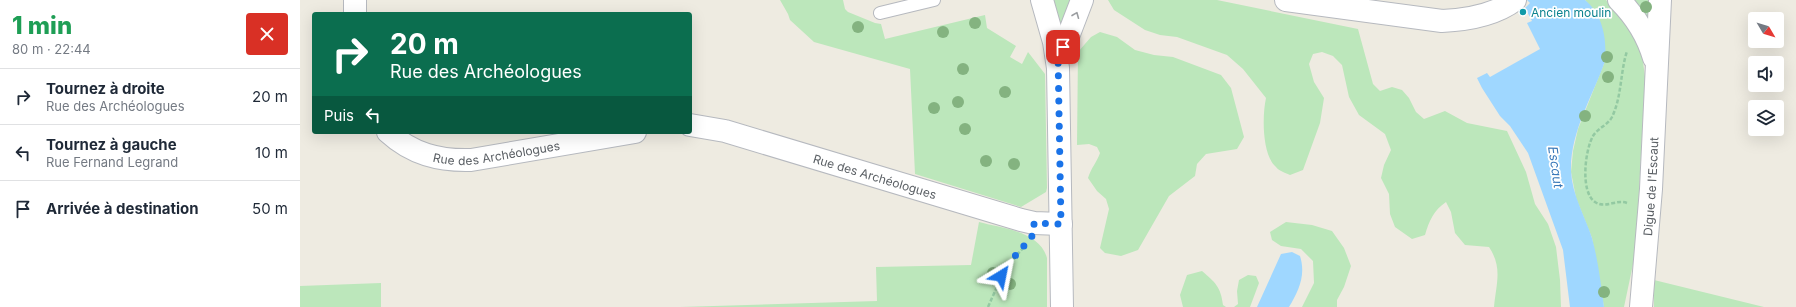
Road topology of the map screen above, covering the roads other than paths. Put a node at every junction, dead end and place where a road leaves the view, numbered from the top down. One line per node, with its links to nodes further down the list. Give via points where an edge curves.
1 (355, 0): 9 (street)
2 (934, 0): 10 (lane)
3 (1042, 0): 11 (street)
4 (1082, 0): 11 (street, one-way to 4)
5 (1286, 0): 6 (street, via 1442,21 1484,14)
6 (1514, 0)
7 (1618, 0): 12 (street, Digue de l'Escaut, via 1646,34)
8 (1660, 0): 12 (street, Digue de l'Escaut)
9 (355, 12)
10 (880, 13)
11 (1058, 56): 16 (street)
12 (1656, 64): 18 (street, Digue de l'Escaut, via 1649,220)
13 (692, 125): 16 (street, Rue des Archéologues, via 725,131 1034,223)
14 (390, 134): 15 (street, Rue des Archéologues, via 415,151 456,161)
15 (623, 134)
16 (1061, 224): 17 (street)
17 (1062, 307)
18 (1641, 307)

